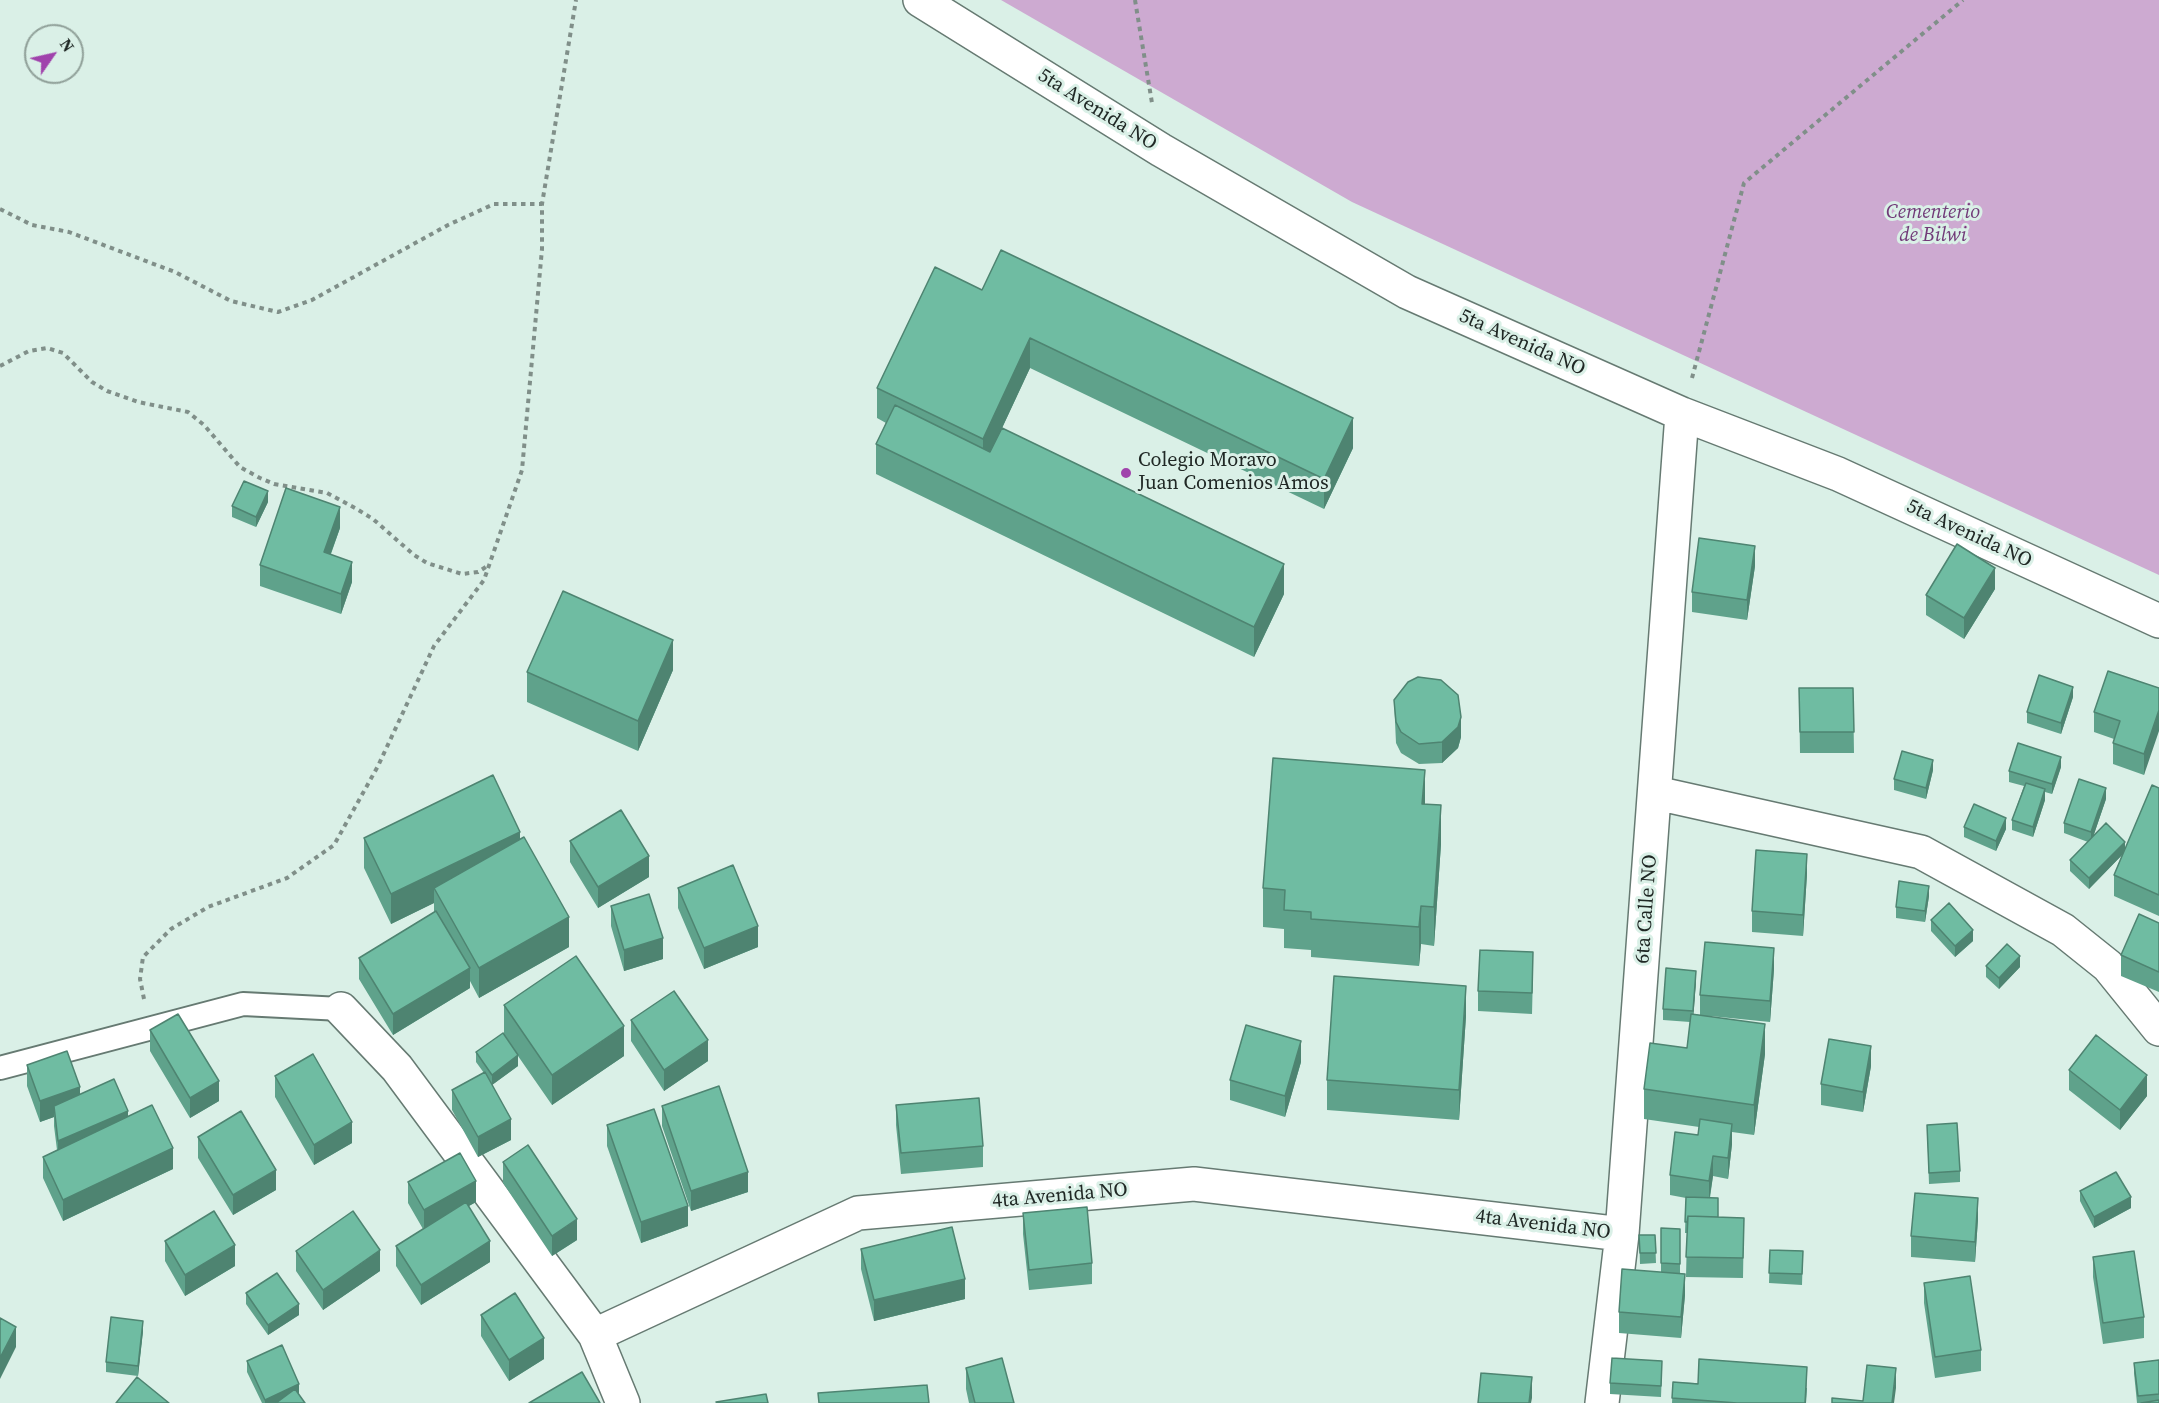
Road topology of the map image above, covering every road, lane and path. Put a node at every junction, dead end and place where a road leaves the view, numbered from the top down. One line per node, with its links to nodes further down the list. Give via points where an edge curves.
1 (576, 0): 6 (path)
2 (920, 0): 5 (street, 5ta Avenida NO)
3 (1135, 0): 5 (path)
4 (1963, 0): 9 (path, via 1744,183)
5 (1161, 150): 9 (street, 5ta Avenida NO, via 1407,292)
6 (542, 204): 7 (path, via 494,204 312,300 278,312 231,301 175,272 69,232 32,225); 10 (path, via 542,249 522,470)
7 (0, 209)
8 (0, 366): 10 (path, via 29,351 47,348 63,353 106,391 188,412 240,467 260,478 327,493 355,508 427,563 462,574 478,572)
9 (1682, 414): 11 (street, 5ta Avenida NO, via 1838,474); 12 (street, 6ta Calle NO)
10 (489, 565): 14 (path, via 484,580 434,646 378,766 334,845 287,878 228,898 190,917 143,957 140,979 144,1001 153,1017)
11 (2159, 621)
12 (1656, 793): 15 (street, via 1921,852 2063,930 2108,966); 17 (street, 6ta Calle NO)
13 (341, 1009): 14 (lane, via 243,1004); 18 (street, via 397,1068)
14 (165, 1024): 16 (lane)
15 (2159, 1029)
16 (0, 1068)
17 (1622, 1234): 18 (street, 4ta Avenida NO, via 1194,1184 858,1213); 20 (street, 6ta Calle NO)
18 (595, 1335): 19 (street)
19 (623, 1403)
20 (1602, 1403)

